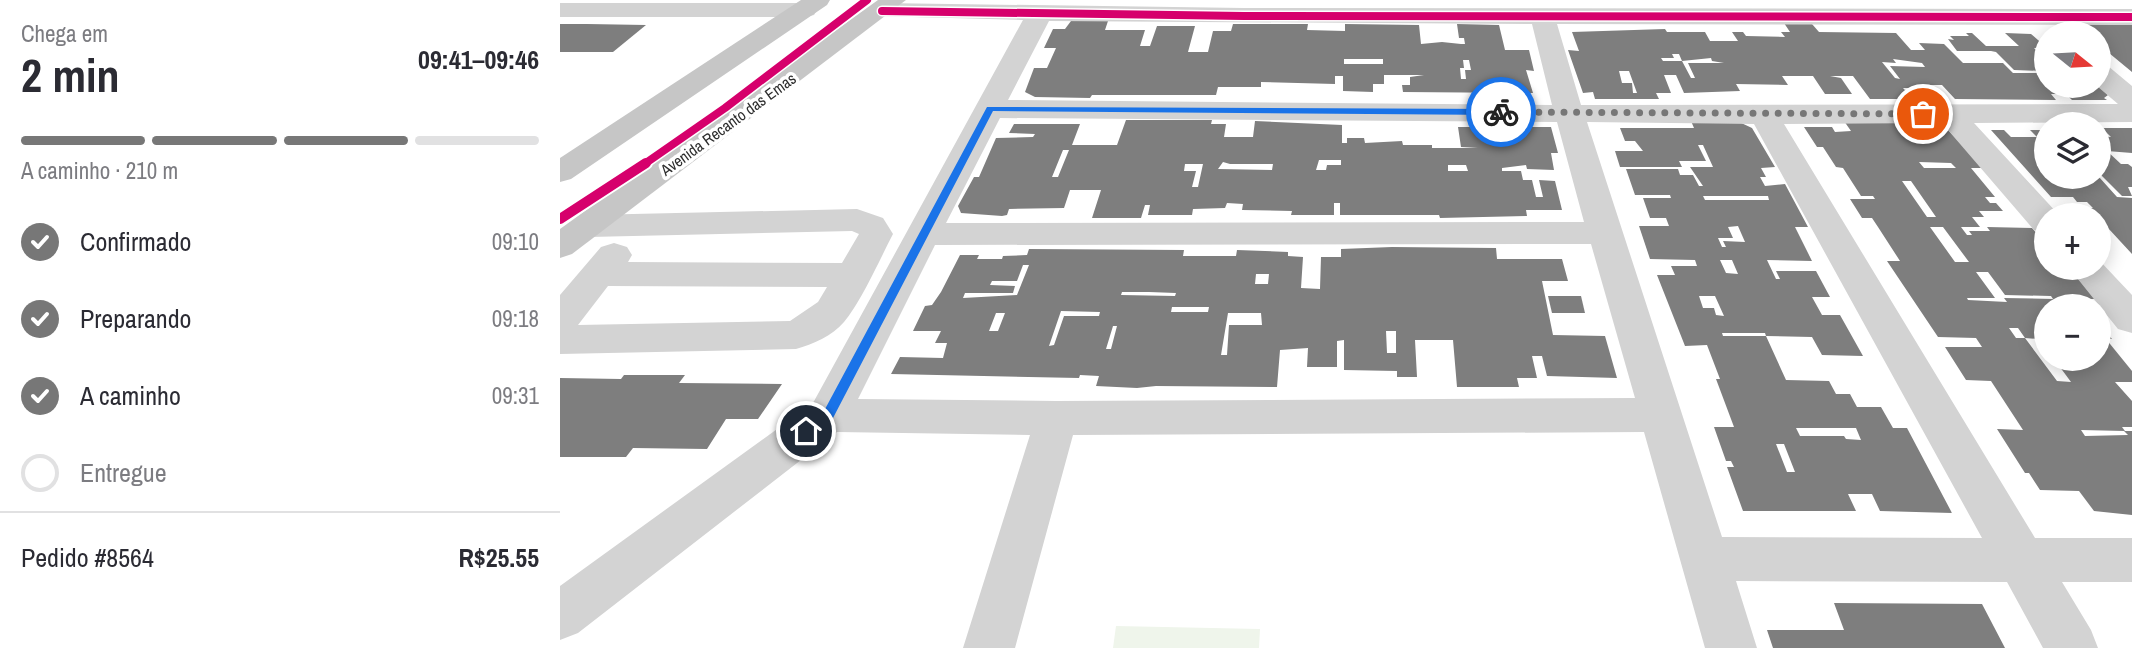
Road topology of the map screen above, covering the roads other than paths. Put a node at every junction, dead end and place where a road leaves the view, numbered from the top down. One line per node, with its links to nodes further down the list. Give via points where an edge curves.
1 (812, 5): 5 (street); 18 (main road)
2 (888, 6): 6 (street); 20 (main road, Avenida Recanto das Emas)
3 (1245, 8): 4 (street); 6 (street)
4 (1494, 8): 7 (street)
5 (560, 10)
6 (1040, 13): 13 (street)
7 (1542, 15): 8 (street); 14 (street)
8 (2035, 16): 9 (street); 10 (street)
9 (2132, 17)
10 (2041, 21)
11 (2111, 83): 12 (street)
12 (2132, 101)
13 (990, 109): 14 (street); 23 (street)
14 (1568, 112): 17 (street); 22 (street)
15 (1949, 113): 16 (street); 17 (street); 19 (street)
16 (2132, 113)
17 (1764, 115): 35 (street)
18 (560, 172)
19 (2034, 209)
20 (589, 226): 21 (street); 24 (main road, Avenida Recanto das Emas)
21 (638, 226): 25 (street); 26 (street, via 857,220 876,234)
22 (1606, 233): 23 (street); 32 (street)
23 (922, 234): 31 (street)
24 (560, 246)
25 (598, 274): 26 (street); 29 (street)
26 (853, 275): 30 (street, via 831,312 796,335)
27 (2098, 280): 28 (street)
28 (2132, 319)
29 (560, 321)
30 (560, 340)
31 (828, 415): 33 (street); 37 (street)
32 (1663, 415): 33 (street); 34 (street)
33 (1056, 418): 38 (street)
34 (1706, 559): 35 (street); 39 (street)
35 (2019, 559): 36 (street); 40 (street)
36 (2132, 560)
37 (560, 616)
38 (989, 648)
39 (1731, 648)
40 (2072, 648)

